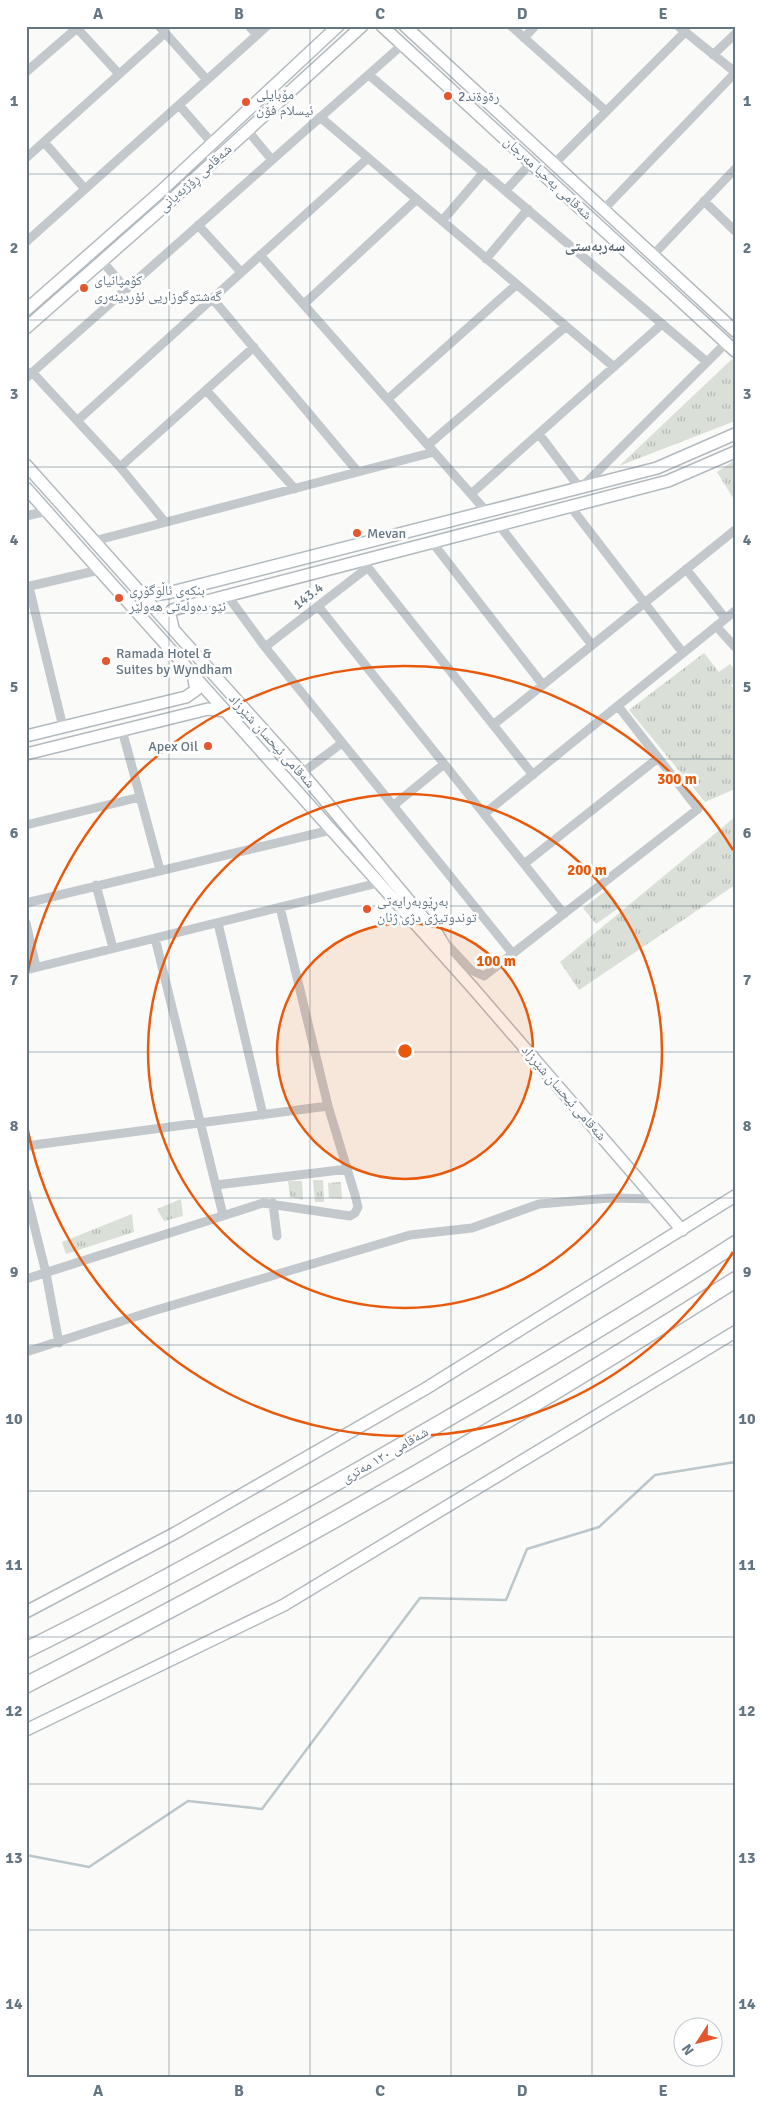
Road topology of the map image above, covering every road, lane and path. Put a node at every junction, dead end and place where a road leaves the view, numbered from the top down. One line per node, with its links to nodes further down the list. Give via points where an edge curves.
1 (249, 26): 13 (street)
2 (267, 26): 13 (street)
3 (338, 26): 27 (street, شەقامی ڕۆژبەیانی)
4 (362, 26): 25 (street, شەقامی ڕۆژبەیانی)
5 (382, 26): 15 (street, شەقامی یەحیا مەرجان)
6 (405, 26): 32 (street, شەقامی یەحیا مەرجان)
7 (511, 26): 14 (street)
8 (535, 26): 14 (street)
9 (76, 27): 17 (street); 19 (street)
10 (682, 29): 16 (street); 23 (street)
11 (162, 30): 19 (street); 21 (street)
12 (735, 34): 16 (street)
13 (257, 35): 21 (street)
14 (524, 38): 23 (street)
15 (402, 44): 20 (street); 31 (street, شەقامی یەحیا مەرجان)
16 (713, 54): 18 (street)
17 (26, 72)
18 (735, 73): 44 (street)
19 (119, 74): 26 (street)
20 (369, 74): 24 (street); 34 (street)
21 (206, 80): 22 (street)
22 (179, 105): 27 (street); 35 (street)
23 (606, 111): 32 (street)
24 (320, 118): 29 (street); 30 (street)
25 (248, 131): 30 (street); 42 (street, شەقامی ڕۆژبەیانی)
26 (44, 142): 28 (street); 35 (street)
27 (212, 143): 38 (street, شەقامی ڕۆژبەیانی)
28 (26, 158)
29 (368, 158): 39 (street); 49 (street)
30 (272, 160): 46 (street)
31 (531, 163): 36 (street); 41 (street, شەقامی یەحیا مەرجان)
32 (554, 164): 37 (street, شەقامی یەحیا مەرجان)
33 (735, 169): 40 (street)
34 (484, 172): 36 (street); 45 (street)
35 (85, 189): 48 (street)
36 (506, 190): 43 (street)
37 (584, 191): 41 (street); 44 (street, شەقامی یەحیا مەرجان)
38 (159, 193): 42 (street); 58 (street, شەقامی ڕۆژبەیانی)
39 (417, 199): 45 (street); 57 (street)
40 (704, 201): 47 (street); 50 (street)
41 (573, 202): 64 (street, شەقامی یەحیا مەرجان)
42 (168, 203): 52 (street, شەقامی ڕۆژبەیانی)
43 (528, 209): 51 (street); 59 (street)
44 (604, 210): 50 (street, شەقامی یەحیا مەرجان)
45 (442, 221): 51 (street)
46 (198, 225): 53 (street); 55 (street)
47 (735, 231)
48 (26, 242)
49 (260, 255): 53 (street); 57 (street)
50 (653, 255): 62 (street, شەقامی یەحیا مەرجان)
51 (486, 259): 54 (street)
52 (102, 261): 55 (street); 61 (street, شەقامی ڕۆژبەیانی)
53 (241, 272): 56 (street)
54 (516, 285): 60 (street); 69 (street)
55 (126, 289): 67 (street)
56 (212, 298): 63 (street); 70 (street)
57 (304, 304): 69 (street)
58 (26, 310)
59 (662, 324): 65 (street); 66 (street)
60 (565, 327): 66 (street); 73 (street)
61 (26, 328)
62 (735, 331)
63 (254, 347): 68 (street); 77 (street)
64 (731, 347): 65 (street)
65 (707, 362): 78 (street)
66 (614, 368): 71 (street)
67 (29, 375): 70 (street)
68 (206, 390): 76 (street); 80 (street)
69 (388, 399): 73 (street)
70 (78, 420): 76 (street)
71 (539, 434): 78 (street); 81 (street)
72 (735, 434): 78 (street, via 657,468)
73 (431, 448): 77 (street); 81 (street)
74 (735, 452): 82 (street, via 668,481)
75 (26, 465): 91 (street, شەقامی ئیحسان شێرزاد)
76 (120, 467): 87 (street)
77 (358, 472): 80 (street)
78 (581, 487): 84 (street)
79 (26, 488): 83 (street, شەقامی ئیحسان شێرزاد)
80 (295, 489): 87 (street)
81 (472, 494): 84 (street)
82 (570, 506): 88 (street); 100 (street)
83 (46, 511): 85 (street); 95 (street, شەقامی ئیحسان شێرزاد)
84 (486, 511): 86 (street)
85 (26, 516)
86 (455, 520): 90 (street); 98 (street)
87 (165, 522): 91 (street)
88 (499, 525): 90 (street); 107 (street)
89 (735, 530): 94 (street)
90 (458, 535): 92 (street)
91 (94, 541): 97 (street, شەقامی ئیحسان شێرزاد)
92 (432, 542): 93 (street); 112 (street)
93 (365, 564): 99 (street); 101 (street, 143.4); 117 (street)
94 (686, 569): 100 (street); 104 (street)
95 (99, 570): 96 (street); 111 (street, شەقامی ئیحسان شێرزاد)
96 (28, 587): 118 (street)
97 (139, 591): 98 (street, via 151,596); 106 (street, شەقامی ئیحسان شێرزاد)
98 (168, 593): 102 (street, via 165,604)
99 (227, 595): 102 (street); 108 (street)
100 (644, 603): 107 (street); 110 (street)
101 (318, 606): 108 (street, 143.4); 126 (street)
102 (172, 610): 106 (street)
103 (735, 611): 104 (street)
104 (726, 618): 105 (street)
105 (716, 626): 109 (street); 110 (street)
106 (173, 630): 122 (street, شەقامی ئیحسان شێرزاد)
107 (592, 645): 112 (street)
108 (265, 647): 121 (street)
109 (735, 647)
110 (683, 653): 114 (street)
111 (192, 674): 113 (street, via 196,689); 115 (street, شەقامی ئیحسان شێرزاد)
112 (543, 685): 117 (street)
113 (186, 697): 116 (street, via 194,705); 118 (street)
114 (618, 706): 125 (street); 128 (street)
115 (226, 712): 116 (street, via 213,708); 124 (street, شەقامی ئیحسان شێرزاد)
116 (190, 713): 119 (street)
117 (493, 725): 128 (street)
118 (63, 728): 120 (street)
119 (122, 730): 123 (street); 129 (street)
120 (26, 736)
121 (342, 743): 127 (street); 130 (street)
122 (279, 747): 124 (street); 127 (street, شەقامی ئیحسان شێرزاد)
123 (26, 754)
124 (267, 758): 133 (street, شەقامی ئیحسان شێرزاد)
125 (658, 758): 134 (street); 140 (street, via 698,809)
126 (444, 764): 130 (street); 131 (street)
127 (302, 773): 143 (street, شەقامی ئیحسان شێرزاد)
128 (533, 775): 131 (street)
129 (140, 797): 132 (street); 135 (street)
130 (394, 805): 146 (street)
131 (484, 814): 134 (street)
132 (26, 825)
133 (331, 830): 135 (street); 136 (street, شەقامی ئیحسان شێرزاد)
134 (524, 864): 140 (street)
135 (160, 870): 137 (street)
136 (378, 883): 139 (street); 147 (street, شەقامی ئیحسان شێرزاد)
137 (96, 885): 138 (street); 145 (street)
138 (26, 903)
139 (280, 907): 142 (street); 150 (street)
140 (564, 914): 146 (street)
141 (26, 923): 148 (street)
142 (218, 924): 144 (street); 151 (street)
143 (438, 934): 146 (street, via 478,975 484,976); 147 (street, شەقامی ئیحسان شێرزاد, via 445,947)
144 (155, 938): 145 (street); 152 (street)
145 (113, 948): 148 (street)
146 (513, 954)
147 (445, 957): 158 (street, شەقامی ئیحسان شێرزاد)
148 (36, 967): 149 (street)
149 (26, 970)
150 (328, 1106): 151 (street); 154 (street)
151 (264, 1115): 152 (street)
152 (201, 1123): 153 (street); 155 (street)
153 (26, 1146)
154 (348, 1169): 155 (street); 159 (street, via 358,1208 356,1214 350,1216)
155 (216, 1185): 160 (street)
156 (26, 1193): 164 (street)
157 (735, 1196): 161 (street)
158 (655, 1199): 161 (street, شەقامی ئیحسان شێرزاد); 168 (street, via 610,1198 539,1204 472,1228 410,1236 331,1257 305,1268 153,1311)
159 (273, 1203): 160 (street); 162 (street)
160 (223, 1215): 164 (street)
161 (682, 1230): 170 (street, via 425,1389 177,1532)
162 (277, 1236)
163 (735, 1244): 171 (highway, شەقامی ١٢٠ مەتری, via 474,1404 275,1517)
164 (46, 1273): 165 (street); 168 (street)
165 (26, 1279)
166 (735, 1280): 172 (highway, via 513,1417 297,1543)
167 (735, 1332): 173 (street, via 284,1605)
168 (59, 1343): 169 (street)
169 (26, 1352)
170 (26, 1612)
171 (26, 1650)
172 (26, 1685)
173 (26, 1730)

